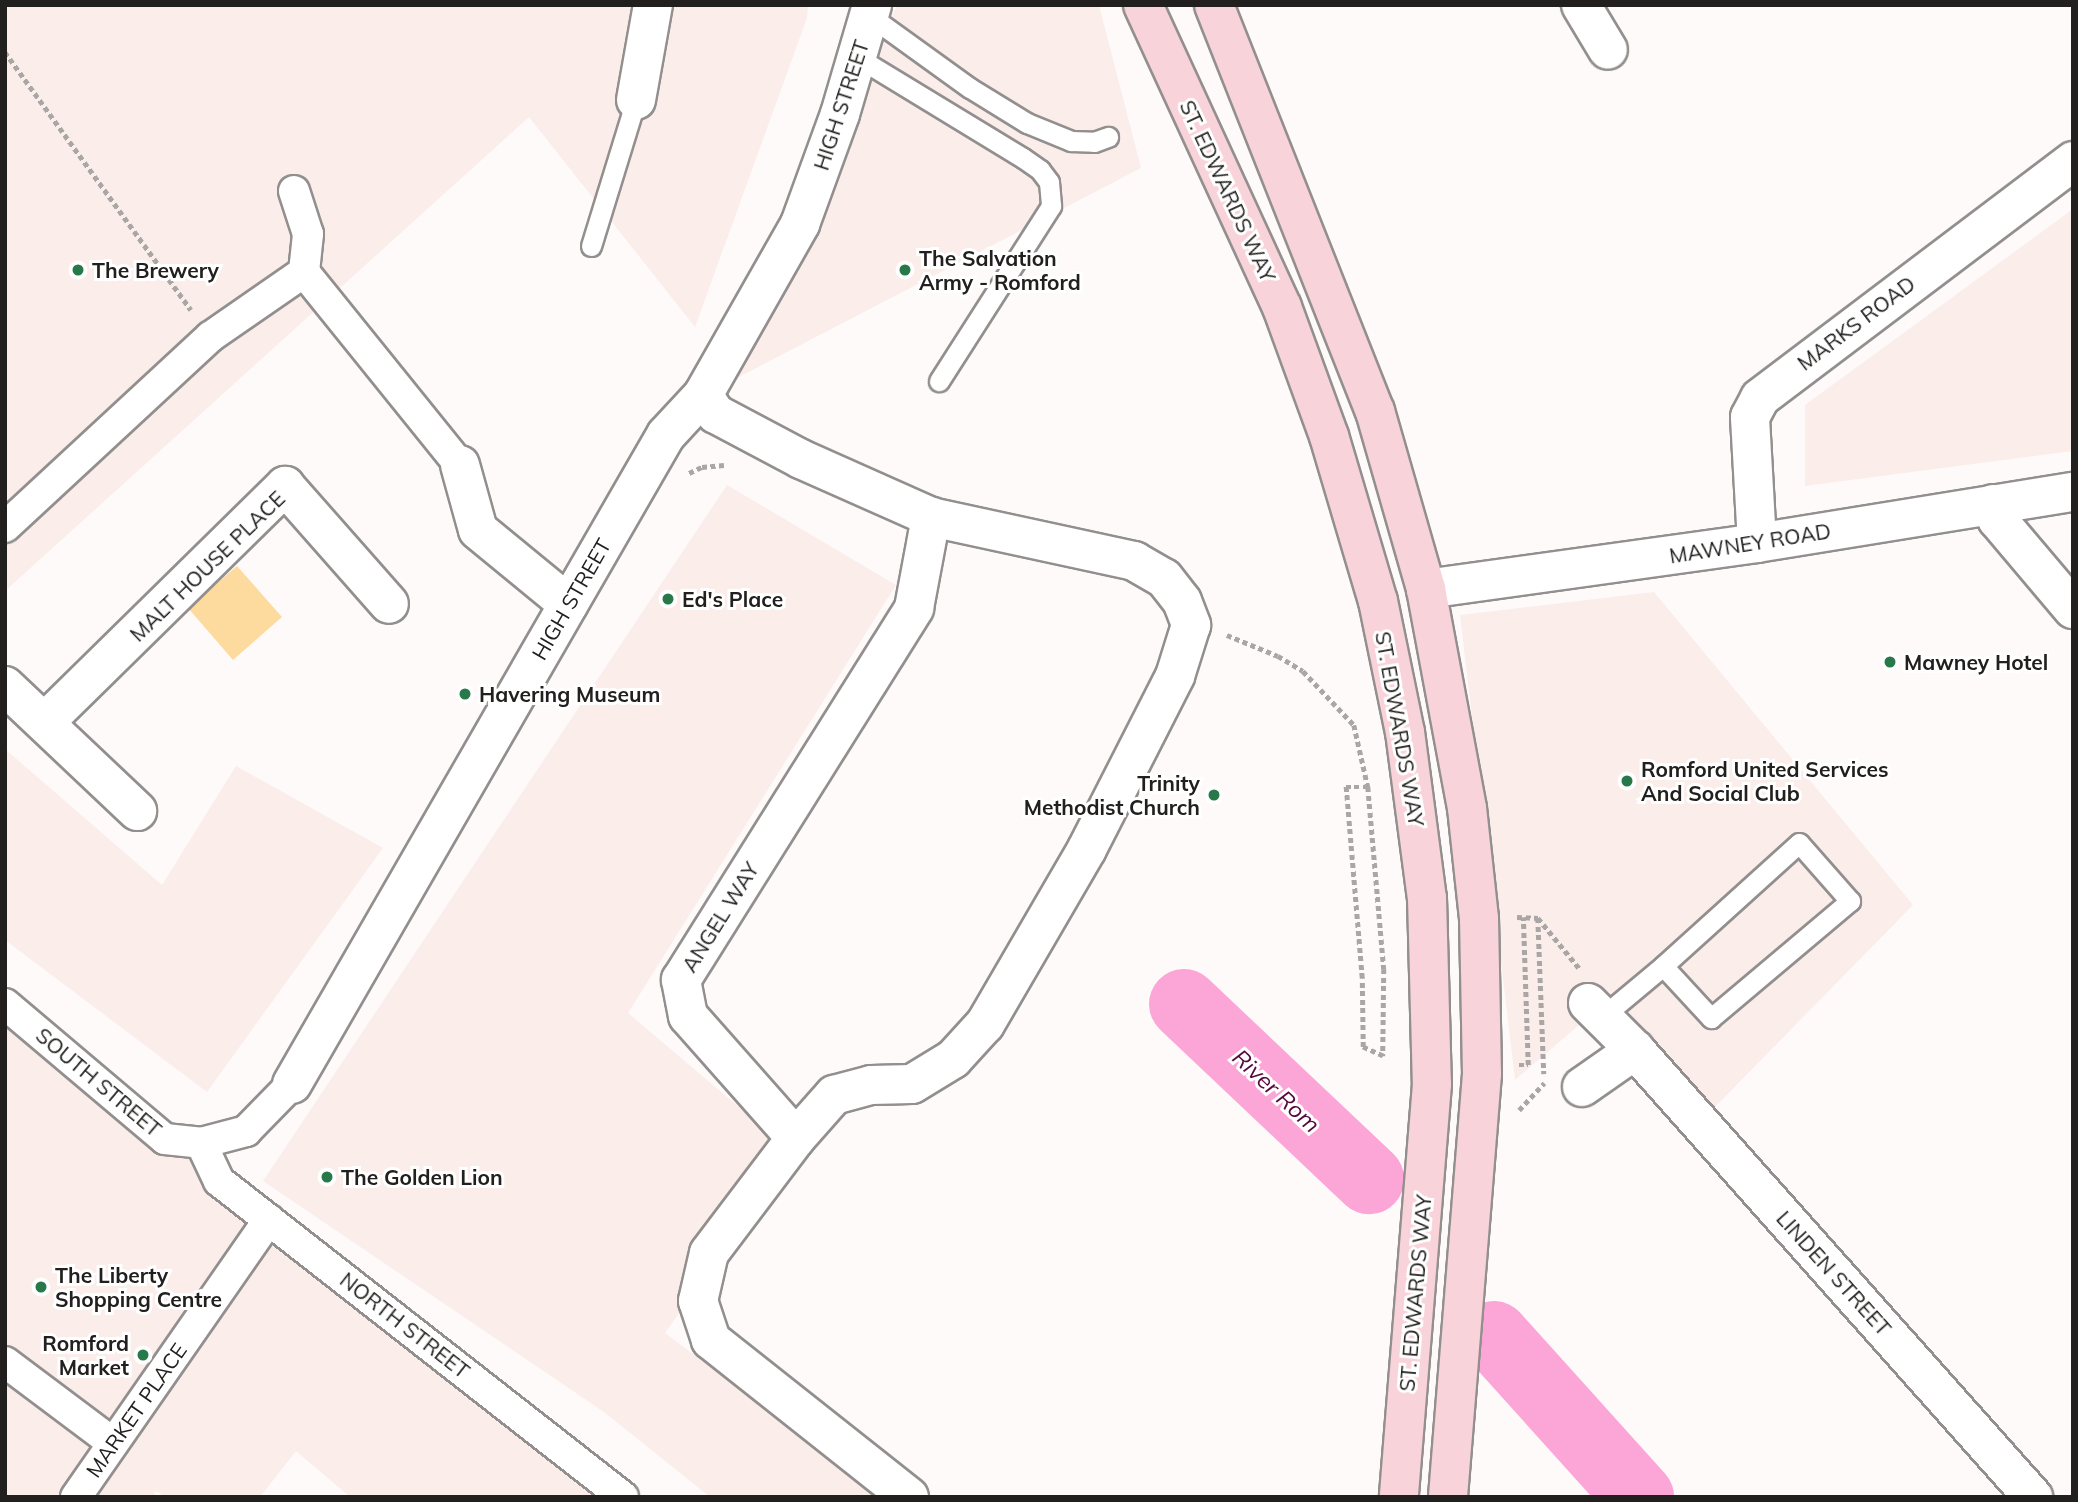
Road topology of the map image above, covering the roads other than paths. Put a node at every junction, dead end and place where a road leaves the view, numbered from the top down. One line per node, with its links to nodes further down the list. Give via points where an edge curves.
1 (653, 5): 8 (street)
2 (1143, 5): 43 (main road, ST. EDWARDS WAY, via 1282,307 1329,436 1378,601 1405,732 1427,898 1433,1084)
3 (1214, 5): 22 (main road, via 1375,411)
4 (1581, 5): 6 (street)
5 (871, 11): 7 (street, HIGH STREET); 9 (lane, via 970,88 1027,122 1071,141)
6 (1608, 50)
7 (857, 57): 14 (lane, via 1023,158 1049,182 1051,206); 15 (street, HIGH STREET, via 800,224)
8 (636, 100): 12 (lane)
9 (1108, 137)
10 (2073, 161): 21 (street, MARKS ROAD, via 1760,398 1750,417)
11 (294, 191): 13 (street, via 308,234)
12 (591, 246)
13 (304, 272): 16 (street); 20 (street, via 210,337)
14 (939, 381)
15 (703, 395): 19 (street, via 716,414); 24 (street, HIGH STREET, via 666,435)
16 (460, 465): 24 (street, via 478,530)
17 (2073, 492): 18 (street, MAWNEY ROAD)
18 (1993, 504): 21 (street, MAWNEY ROAD); 25 (street, via 1997,519)
19 (931, 517): 35 (street, ANGEL WAY, via 914,608 681,979 688,1016); 35 (street, via 1134,561 1164,578 1182,601 1191,625 1175,676 1087,849 985,1024 953,1059 912,1084 871,1086 834,1096)
20 (5, 527)
21 (1757, 543): 22 (street, MAWNEY ROAD)
22 (1426, 589): 44 (main road, via 1466,808 1479,918 1482,1048 1476,1163)
23 (389, 604): 27 (street, MALT HOUSE PLACE, via 285,486)
24 (568, 604): 33 (street, HIGH STREET)
25 (2073, 609)
26 (5, 687): 27 (street)
27 (45, 722): 28 (street)
28 (137, 811)
29 (1663, 966): 29 (lane, via 1799,843 1850,901 1711,1018); 31 (lane)
30 (5, 1004): 36 (street, SOUTH STREET, via 166,1139)
31 (1595, 1010): 32 (street, LINDEN STREET)
32 (1636, 1050): 34 (street); 45 (street, LINDEN STREET)
33 (292, 1084): 36 (street, HIGH STREET, via 246,1131)
34 (1582, 1087)
35 (796, 1138): 42 (street, via 709,1253 698,1301 711,1340)
36 (201, 1143): 37 (street, NORTH STREET, via 219,1181)
37 (269, 1219): 39 (street, MARKET PLACE); 41 (street, NORTH STREET)
38 (14, 1368): 39 (street)
39 (113, 1443): 40 (street, MARKET PLACE)
40 (76, 1497)
41 (623, 1497)
42 (909, 1497)
43 (1399, 1497)
44 (1448, 1497)
45 (2033, 1497)

